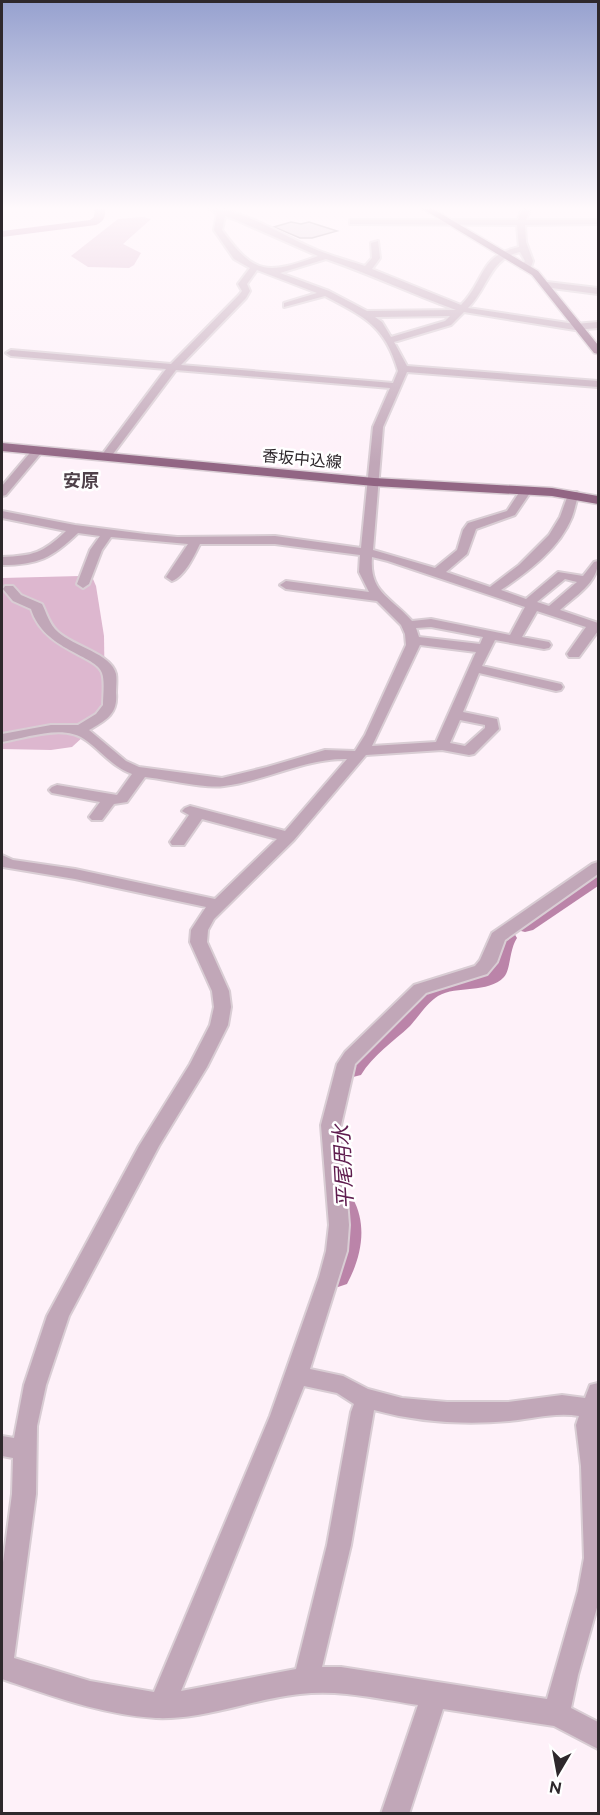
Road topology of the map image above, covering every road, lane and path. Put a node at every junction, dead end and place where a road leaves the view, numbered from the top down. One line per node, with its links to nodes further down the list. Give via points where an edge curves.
1 (244, 294): 15 (street)
2 (324, 294): 7 (street)
3 (327, 294): 9 (street)
4 (420, 294): 8 (street)
5 (475, 294): 8 (street)
6 (554, 294): 11 (main road)
7 (287, 305)
8 (460, 311): 9 (street); 11 (street); 12 (street, via 446,324)
9 (365, 314): 12 (street, via 379,324)
10 (598, 325): 11 (street)
11 (580, 327): 13 (main road)
12 (389, 341): 16 (street)
13 (598, 351)
14 (11, 353): 15 (street)
15 (173, 367): 18 (street); 21 (street)
16 (403, 369): 17 (street); 18 (street)
17 (598, 384)
18 (397, 386): 22 (street, via 378,427)
19 (2, 447): 20 (main road, 香坂中込線)
20 (38, 450): 21 (main road, 香坂中込線); 24 (street)
21 (106, 456): 22 (main road, 香坂中込線)
22 (374, 482): 23 (main road, 香坂中込線); 31 (street)
23 (526, 490): 25 (main road, 香坂中込線); 35 (street, via 511,513 470,528 463,551)
24 (2, 493)
25 (573, 495): 26 (main road, 香坂中込線); 41 (street, via 566,518 545,545 528,564)
26 (598, 500)
27 (2, 515): 28 (street)
28 (75, 529): 29 (street); 33 (street, via 47,555)
29 (108, 533): 30 (street); 38 (street, via 96,550)
30 (196, 541): 31 (street, via 275,540); 36 (street)
31 (367, 552): 35 (street); 42 (street, via 366,579)
32 (2, 561): 33 (street)
33 (21, 561): 40 (street)
34 (598, 565): 37 (street)
35 (437, 573): 41 (street)
36 (172, 577)
37 (586, 580): 43 (street, via 562,574); 44 (street)
38 (83, 584)
39 (286, 585): 42 (street)
40 (5, 590): 56 (street, via 37,607 39,618 63,643 106,666 111,681 110,706)
41 (492, 591): 43 (street)
42 (382, 598): 45 (street)
43 (532, 604): 44 (street); 48 (street)
44 (551, 611): 46 (street)
45 (408, 625): 47 (street, via 431,623); 49 (street)
46 (596, 626): 52 (street)
47 (491, 635): 48 (street); 51 (street)
48 (514, 639): 50 (street)
49 (414, 640): 51 (street); 59 (street, via 410,656)
50 (544, 645)
51 (484, 649): 53 (street)
52 (574, 654)
53 (474, 668): 54 (street); 55 (street)
54 (556, 687)
55 (454, 714): 58 (street); 58 (street, via 492,722 492,729 469,751)
56 (80, 730): 57 (street, via 51,729); 60 (street, via 122,764)
57 (2, 738)
58 (442, 746): 59 (street)
59 (360, 753): 60 (street, via 325,754 232,781); 64 (street)
60 (140, 773): 62 (street, via 122,799)
61 (57, 790): 62 (street)
62 (109, 800): 63 (street)
63 (97, 817)
64 (288, 837): 65 (street, via 194,812); 68 (street)
65 (178, 842)
66 (4, 865): 68 (street, via 75,874)
67 (598, 867): 69 (street, via 498,937 481,970 420,989 346,1064 331,1125 339,1242)
68 (219, 905): 72 (street, via 201,924 196,937 199,951 214,972 222,994 218,1027 58,1316)
69 (297, 1375): 70 (street, via 344,1385); 77 (street)
70 (368, 1399): 71 (street, via 402,1408 447,1412 508,1412); 75 (street, via 362,1412 339,1545)
71 (595, 1400): 78 (street, via 587,1425 593,1466 596,1558)
72 (13, 1448): 73 (street, via 24,1494)
73 (2, 1657)
74 (2, 1667): 77 (street, via 114,1699)
75 (308, 1680): 76 (street, via 340,1680); 77 (street)
76 (435, 1695): 78 (street); 80 (street)
77 (164, 1704)
78 (557, 1714): 79 (street)
79 (598, 1736)
80 (395, 1814)

